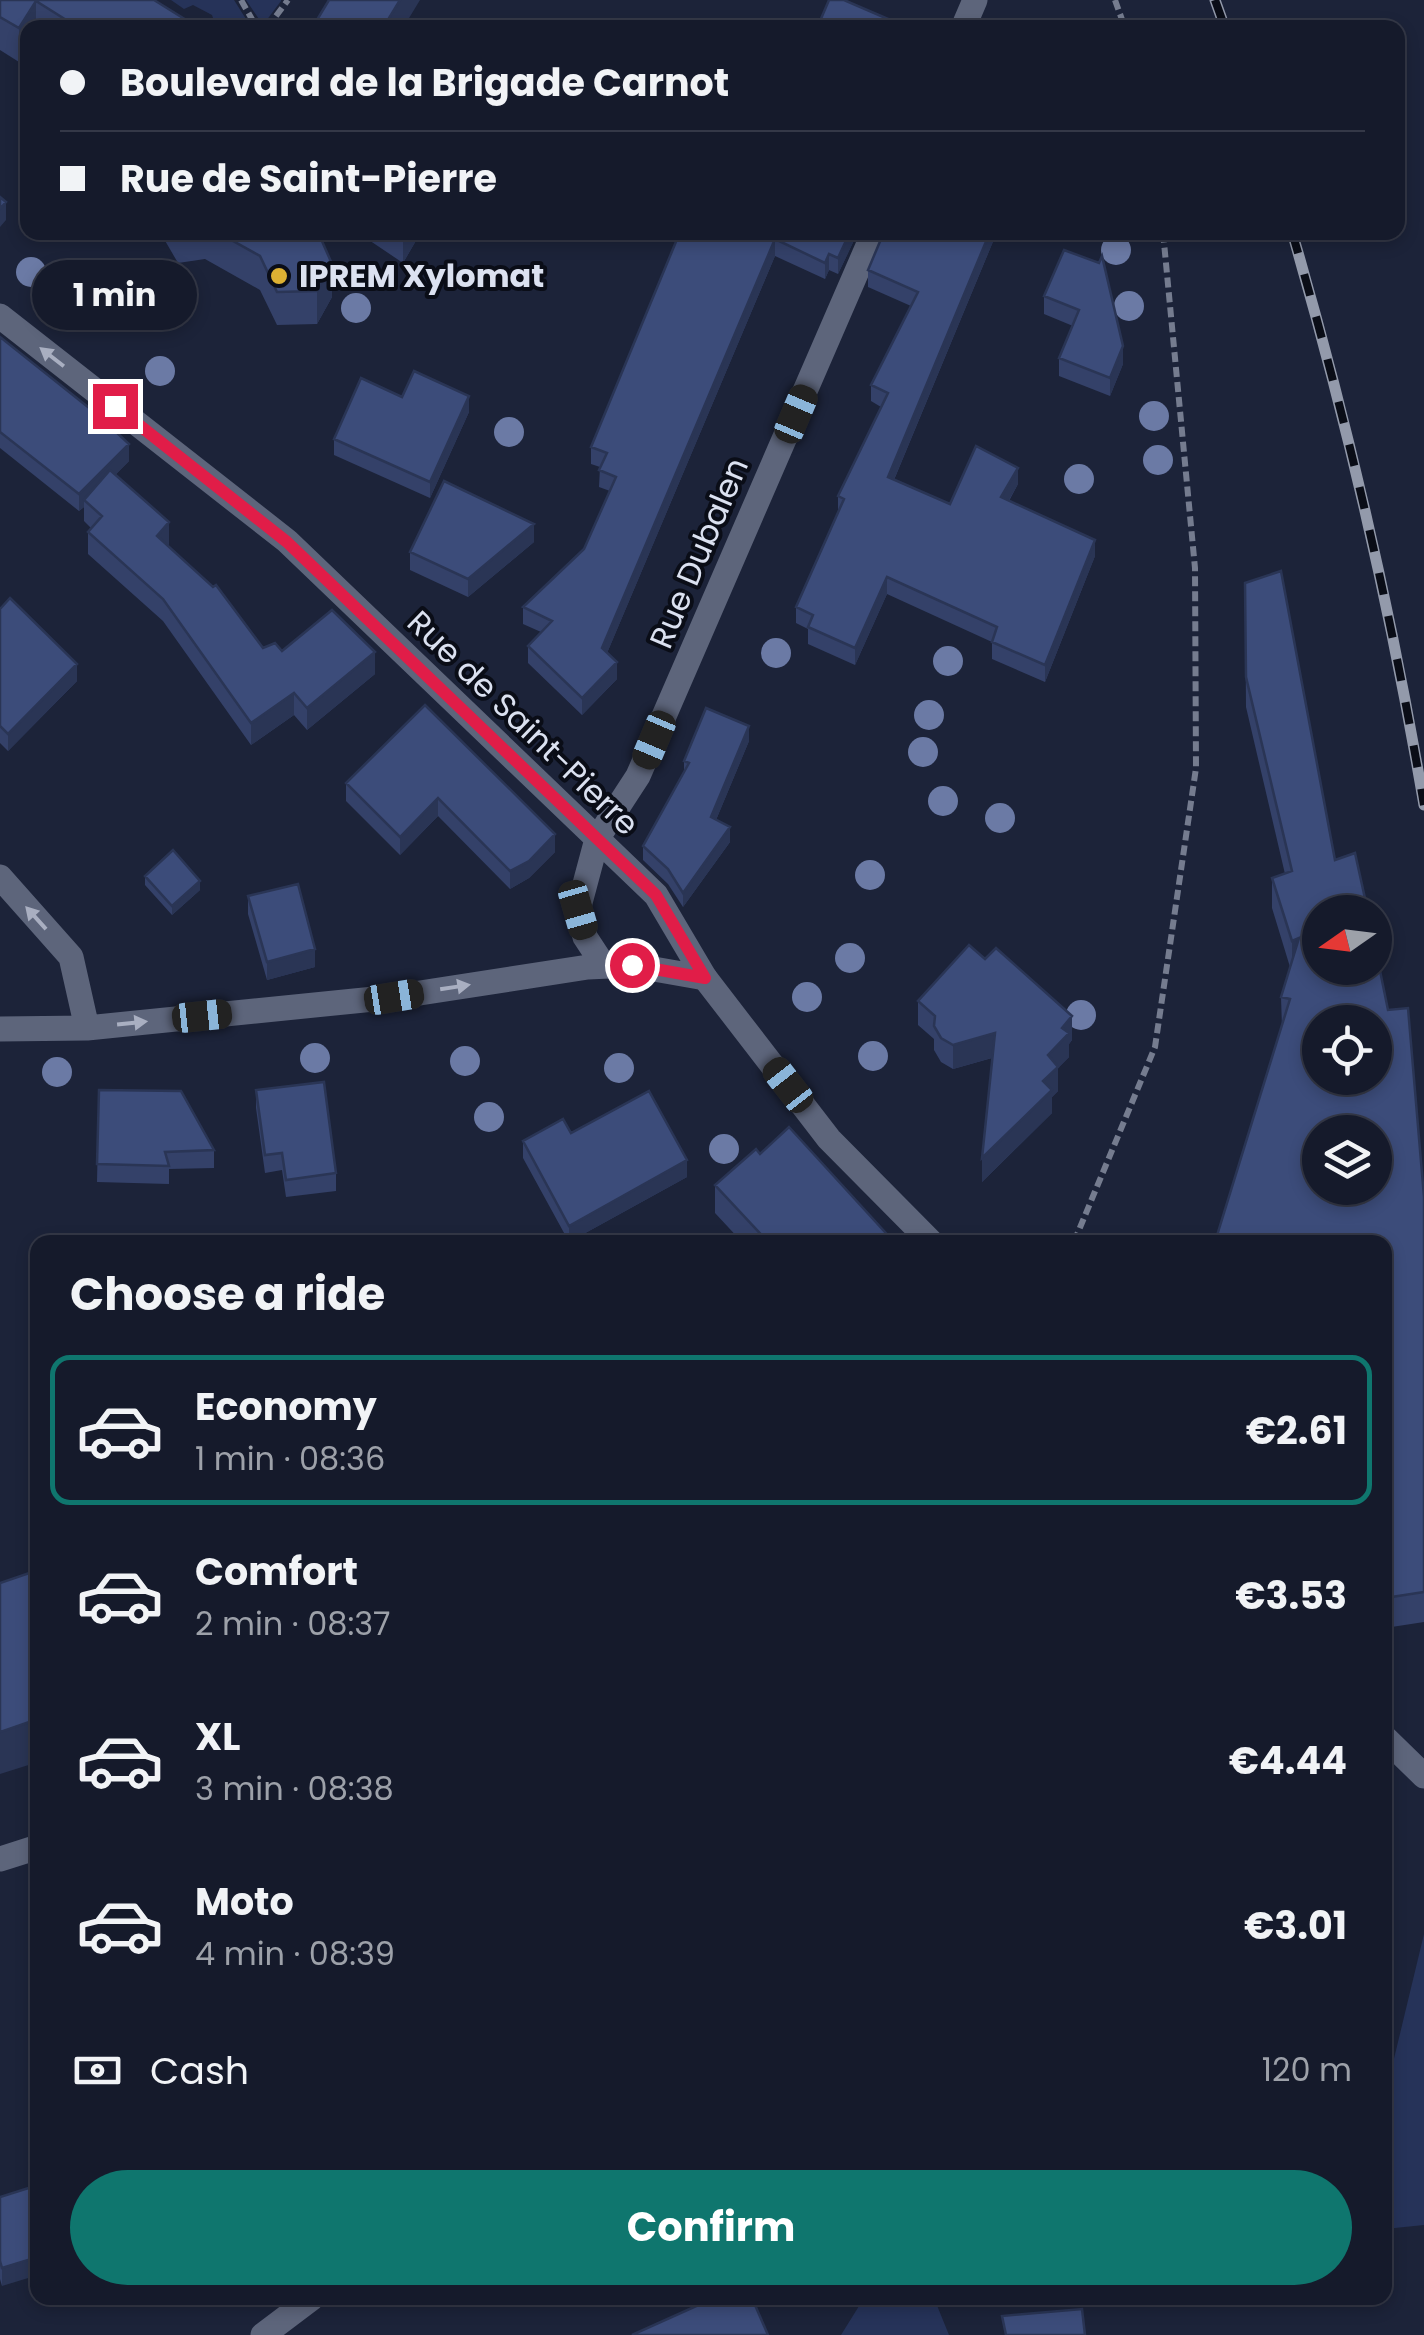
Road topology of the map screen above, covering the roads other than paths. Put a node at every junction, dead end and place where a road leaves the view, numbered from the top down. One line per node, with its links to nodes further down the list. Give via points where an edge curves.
1 (871, 240): 3 (street, Rue Dubalen, via 638,776)
2 (0, 316): 3 (street, Rue de Saint-Pierre, one-way to 2, via 287,542)
3 (596, 839): 5 (street, Rue Dubalen, via 578,910); 6 (street, Rue de Saint-Pierre, via 656,895)
4 (0, 877): 7 (street, one-way to 4, via 71,957)
5 (604, 966): 6 (street); 7 (street, one-way to 5, via 394,997)
6 (705, 978): 9 (street, Rue de Saint-Pierre, via 829,1138)
7 (87, 1028): 8 (street)
8 (0, 1029)
9 (924, 1235)
10 (1392, 1745): 11 (street)
11 (1424, 1776)
12 (30, 1850): 13 (street)
13 (0, 1859)
14 (303, 2305): 15 (street)
15 (263, 2335)

